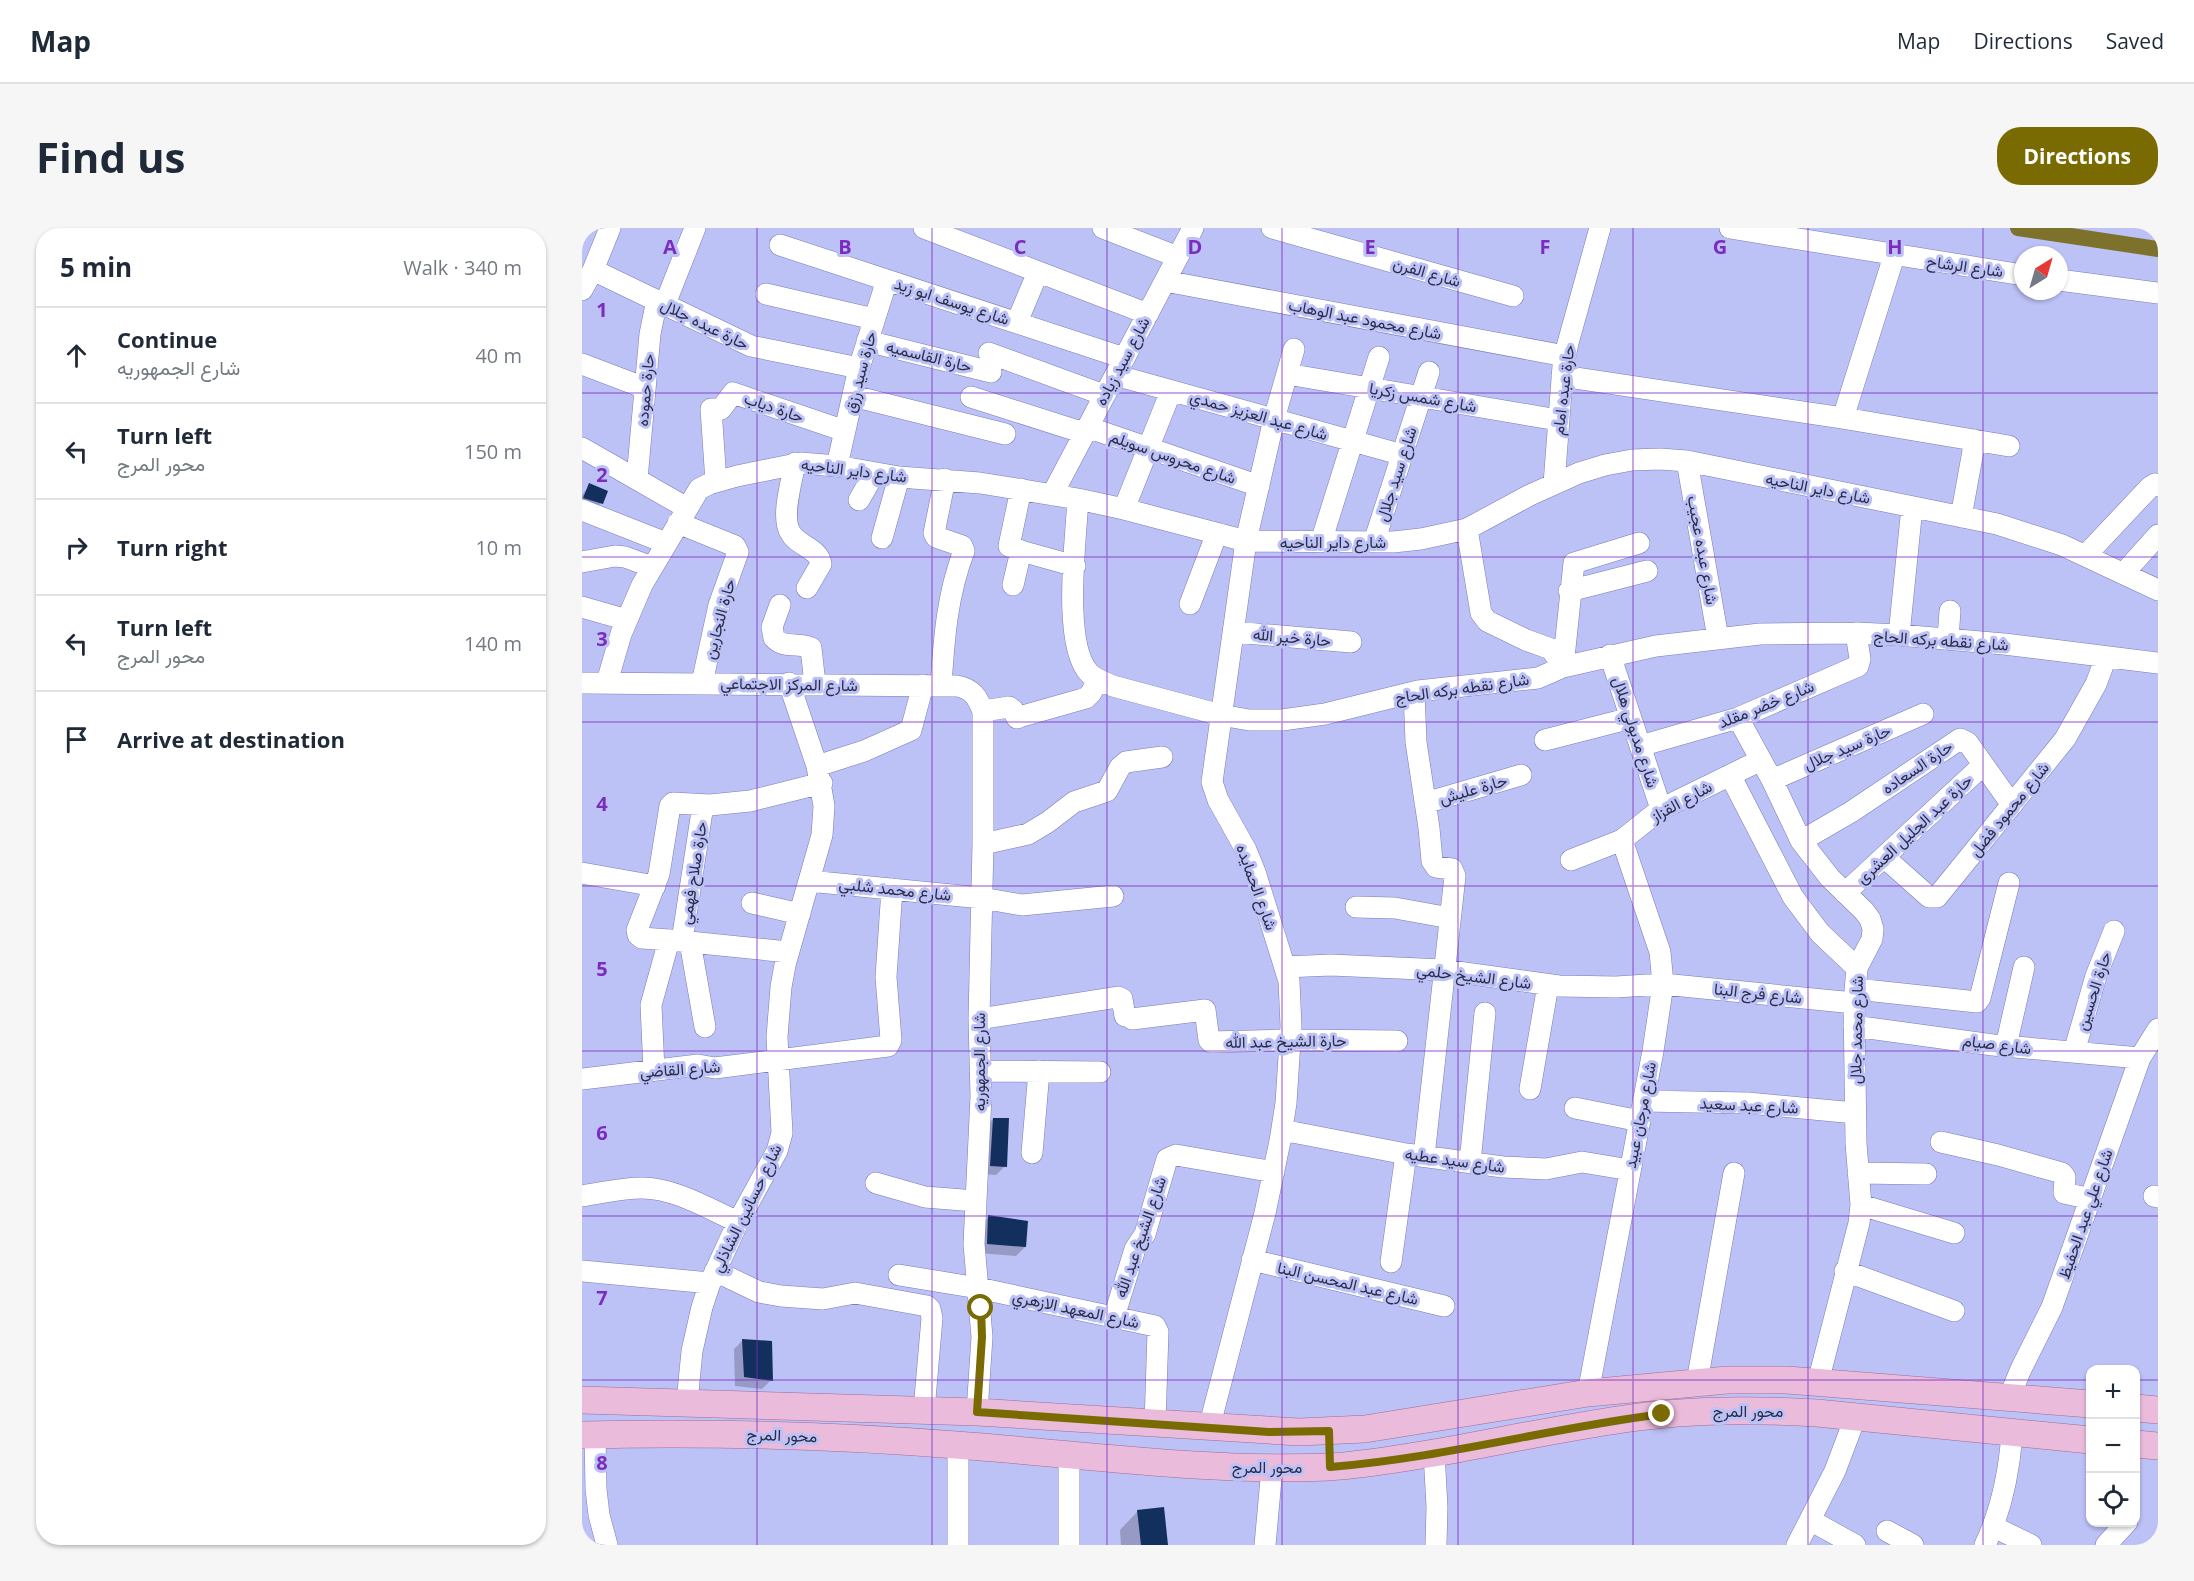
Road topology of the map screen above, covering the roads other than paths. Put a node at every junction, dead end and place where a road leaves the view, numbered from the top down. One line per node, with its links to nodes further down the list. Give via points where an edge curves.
1 (610, 228): 12 (street)
2 (695, 228): 22 (street, حارة حموده)
3 (924, 228): 13 (street)
4 (1103, 228): 11 (street)
5 (1193, 228): 11 (street, شارع سيد زياده)
6 (1272, 228): 21 (street, شارع الفرن)
7 (1600, 228): 31 (street, حارة عبده امام)
8 (1730, 228): 10 (street, شارع الرشاح)
9 (780, 245): 15 (street, شارع يوسف ابو زيد)
10 (1894, 256): 14 (street, شارع الرشاح); 42 (street)
11 (1178, 257): 16 (street, شارع سيد زياده)
12 (593, 270): 18 (street); 22 (street, حارة عبده جلال)
13 (1038, 272): 23 (street); 25 (street)
14 (2014, 274)
15 (887, 280): 24 (street, حارة سيد رزق); 25 (street, شارع يوسف ابو زيد)
16 (1165, 281): 23 (street, شارع سيد زياده); 31 (street, شارع محمود عبد الوهاب)
17 (2068, 281): 19 (street)
18 (582, 290)
19 (2158, 293)
20 (766, 294): 24 (street)
21 (1513, 296)
22 (661, 302): 32 (street, حارة عبده جلال, via 751,346); 35 (street, حارة حموده, via 650,333)
23 (1148, 314): 30 (street, شارع سيد زياده)
24 (874, 319): 26 (street, حارة سيد رزق)
25 (1017, 322): 30 (street, شارع يوسف ابو زيد)
26 (867, 340): 32 (street, حارة سيد رزق); 38 (street, حارة القاسميه, via 990,362)
27 (1293, 349): 34 (street, شارع الحمايده)
28 (1379, 357): 36 (street)
29 (582, 364): 35 (street)
30 (1120, 366): 37 (street, شارع عبد العزيز حمدي); 38 (street, شارع سيد زياده)
31 (1563, 366): 42 (street, شارع محمود عبد الوهاب); 44 (street, حارة عبده امام)
32 (859, 368): 39 (street, حارة سيد رزق)
33 (1429, 372): 40 (street, شارع سيد جلال)
34 (1287, 374): 36 (street, شارع شمس زكريا); 43 (street, شارع الحمايده)
35 (645, 388): 59 (street, حارة حموده)
36 (1369, 388): 40 (street, شارع شمس زكريا); 49 (street)
37 (1171, 391): 43 (street, شارع عبد العزيز حمدي); 52 (street)
38 (1104, 395): 45 (street, شارع سيد زياده)
39 (853, 396): 46 (street, حارة سيد رزق); 47 (street)
40 (1421, 396): 44 (street, شارع شمس زكريا); 53 (street, شارع سيد جلال)
41 (971, 397): 45 (street)
42 (1843, 418): 48 (street, شارع محمود عبد الوهاب)
43 (1274, 419): 49 (street, شارع عبد العزيز حمدي); 63 (street, شارع الحمايده)
44 (1558, 420): 62 (street, حارة عبده امام)
45 (1086, 430): 52 (street, شارع محروس سويلم); 66 (street, شارع سيد زياده)
46 (845, 431): 56 (street, حارة سيد رزق); 61 (street, حارة دياب, via 733,393 721,409 711,409)
47 (1005, 434)
48 (1975, 440): 50 (street, شارع محمود عبد الوهاب); 73 (street)
49 (1352, 441): 53 (street, شارع عبد العزيز حمدي); 79 (street)
50 (2009, 446)
51 (582, 448): 59 (street)
52 (1148, 448): 63 (street, شارع محروس سويلم); 70 (street)
53 (1402, 455): 80 (street, شارع سيد جلال)
54 (1687, 461): 62 (street, شارع داير الناحيه, via 1632,460 1579,473); 69 (street, شارع داير الناحيه); 102 (street, شارع عبده عجيب)
55 (795, 463): 56 (street, شارع داير الناحيه); 61 (street, شارع داير الناحيه); 91 (street, via 787,524 794,539 819,556 821,564)
56 (837, 466): 57 (street, شارع داير الناحيه)
57 (874, 474): 58 (street, شارع داير الناحيه); 68 (street)
58 (899, 477): 60 (street, شارع داير الناحيه); 77 (street)
59 (637, 479): 72 (street)
60 (945, 479): 65 (street, شارع داير الناحيه); 115 (street, via 934,536 962,546 964,551 950,595)
61 (716, 482): 72 (street, شارع داير الناحيه, via 699,489)
62 (1554, 484): 74 (street, شارع داير الناحيه)
63 (1259, 486): 78 (street, شارع الحمايده)
64 (2158, 486): 84 (street, via 2150,487)
65 (1021, 489): 66 (street, شارع داير الناحيه); 83 (street, via 1009,547)
66 (1052, 495): 67 (street, شارع داير الناحيه)
67 (1078, 499): 70 (street, شارع داير الناحيه); 87 (street)
68 (860, 500)
69 (1912, 507): 73 (street, شارع داير الناحيه); 101 (street)
70 (1124, 509): 75 (street, شارع داير الناحيه)
71 (582, 510): 81 (street)
72 (682, 515): 81 (street, شارع داير الناحيه); 112 (street, حارة النجارين, via 735,546 738,552 719,605)
73 (1960, 517): 84 (street, شارع داير الناحيه, via 2029,533)
74 (1467, 529): 80 (street, شارع داير الناحيه, via 1421,539); 108 (street, via 1481,613 1487,621 1551,649)
75 (1217, 534): 78 (street, شارع داير الناحيه); 94 (street)
76 (2158, 535): 89 (street)
77 (882, 538)
78 (1246, 542): 79 (street, شارع داير الناحيه); 99 (street, شارع الحمايده)
79 (1321, 542): 80 (street, شارع داير الناحيه)
80 (1374, 542)
81 (666, 543): 86 (street, شارع داير الناحيه)
82 (1639, 543): 93 (street, via 1576,561)
83 (1021, 551): 87 (street); 90 (street)
84 (2086, 555): 89 (street, شارع داير الناحيه)
85 (582, 562): 86 (street, via 615,556)
86 (652, 567): 98 (street, شارع داير الناحيه)
87 (1075, 567): 109 (street, via 1076,646 1082,662)
88 (1647, 571): 93 (street)
89 (2124, 573): 92 (street, شارع داير الناحيه)
90 (1013, 585)
91 (807, 588)
92 (2158, 590)
93 (1569, 591): 108 (street)
94 (1190, 604)
95 (780, 605): 114 (street, via 772,627 774,638 782,644 811,648)
96 (582, 607): 98 (street)
97 (1950, 611): 103 (street)
98 (627, 620): 110 (street, شارع داير الناحيه)
99 (1233, 632): 104 (street, حارة خير الله); 119 (street, شارع الحمايده)
100 (1856, 633): 101 (street, شارع نقطه بركه الحاج); 102 (street, شارع نقطه بركه الحاج); 121 (street, شارع خضر مقلد, via 1858,666)
101 (1899, 635): 103 (street, شارع نقطه بركه الحاج)
102 (1718, 638): 105 (street, شارع نقطه بركه الحاج)
103 (1947, 639): 106 (street, شارع نقطه بركه الحاج)
104 (1351, 642)
105 (1610, 655): 108 (street, شارع نقطه بركه الحاج); 120 (street, شارع مدبولي هلال)
106 (2106, 657): 107 (street, شارع نقطه بركه الحاج); 133 (street, شارع محمود فضل, via 2097,684 2070,730)
107 (2158, 663)
108 (1563, 667): 116 (street, شارع نقطه بركه الحاج, via 1538,678)
109 (1098, 680): 117 (street, via 1086,698 1017,718 1009,707); 119 (street, شارع نقطه بركه الحاج)
110 (607, 682): 111 (street, شارع المركز الاجتماعي); 112 (street, شارع المركز الاجتماعي)
111 (582, 683)
112 (702, 683): 113 (street, شارع المركز الاجتماعي)
113 (789, 683): 114 (street, شارع المركز الاجتماعي); 127 (street, شارع حسانين الشاذلي)
114 (815, 684): 115 (street, شارع المركز الاجتماعي)
115 (932, 685): 117 (street, شارع المركز الاجتماعي, via 966,688 976,696); 127 (street, via 911,730)
116 (1414, 692): 119 (street, شارع نقطه بركه الحاج, via 1325,714 1282,720); 131 (street)
117 (983, 711): 137 (street, شارع الجمهوريه)
118 (1923, 714): 130 (street, حارة سيد جلال)
119 (1221, 715): 155 (street, شارع الحمايده, via 1214,791 1246,849)
120 (1631, 718): 122 (street); 123 (street, شارع مدبولي هلال)
121 (1738, 718): 123 (street, شارع خضر مقلد); 125 (street, شارع محمد جلال)
122 (1545, 740)
123 (1640, 746): 134 (street, شارع مدبولي هلال)
124 (1162, 757): 137 (street, via 1126,762 1107,791 1074,802 1028,834)
125 (1761, 760): 129 (street, شارع القزاز); 130 (street, شارع محمد جلال)
126 (1983, 765): 133 (street, حارة السعاده); 136 (street, حارة السعاده, via 1968,743 1955,740 1851,812); 138 (street, حارة عبد الجليل العشرى)
127 (820, 775): 132 (street, via 750,801); 141 (street, شارع حسانين الشاذلي, via 824,822)
128 (1521, 775): 131 (street, حارة عليش)
129 (1730, 775): 134 (street, شارع القزاز); 160 (street, via 1793,897)
130 (1772, 780): 136 (street, شارع محمد جلال)
131 (1425, 803): 151 (street, via 1433,864 1455,873)
132 (704, 805): 143 (street, via 670,806); 153 (street, حارة صلاح فهمي)
133 (2012, 805): 138 (street, شارع محمود فضل, via 1937,897 1929,897)
134 (1661, 809): 135 (street, شارع القزاز)
135 (1622, 840): 139 (street, شارع القزاز); 158 (street, شارع مرجان عبيد, via 1660,952)
136 (1801, 841): 145 (street, شارع محمد جلال)
137 (983, 844): 147 (street, شارع الجمهوريه)
138 (1884, 857): 145 (street, حارة عبد الجليل العشرى)
139 (1571, 860)
140 (582, 873): 143 (street)
141 (809, 881): 144 (street, شارع محمد شلبي); 150 (street, شارع حسانين الشاذلي)
142 (2009, 883): 160 (street, شارع فرج البنا, via 1977,1002)
143 (655, 886): 153 (street, via 637,933 642,938)
144 (892, 889): 147 (street, شارع محمد شلبي); 172 (street, شارع القاضي, via 886,976 888,1046)
145 (1845, 893): 160 (street, شارع محمد جلال, via 1864,911 1873,929)
146 (1113, 896): 147 (street, شارع محمد شلبي, via 1022,905)
147 (982, 898): 162 (street, شارع الجمهوريه)
148 (752, 903): 150 (street)
149 (1356, 907): 151 (street, via 1395,908)
150 (800, 914): 154 (street, شارع حسانين الشاذلي)
151 (1450, 918): 157 (street)
152 (2114, 931): 170 (street, حارة الحسين)
153 (680, 941): 154 (street); 164 (street); 173 (street, via 651,1005)
154 (788, 952): 172 (street, شارع حسانين الشاذلي, via 779,1003)
155 (1285, 967): 157 (street, شارع الشيخ حلمي); 166 (street, شارع الحمايده, via 1290,987)
156 (2024, 967): 169 (street)
157 (1443, 970): 159 (street, شارع الشيخ حلمي); 185 (street)
158 (1662, 984): 159 (street, شارع الشيخ حلمي, via 1591,988); 160 (street, شارع فرج البنا); 180 (street, شارع مرجان عبيد)
159 (1548, 985): 178 (street)
160 (1856, 987): 163 (street, شارع محمد جلال)
161 (1485, 1013): 186 (street)
162 (979, 1019): 166 (street, حارة الشيخ عبد الله, via 1118,997 1128,1017 1205,1010 1210,1042); 174 (street, شارع الجمهوريه)
163 (1854, 1026): 169 (street, شارع صيام); 181 (street, شارع محمد جلال)
164 (705, 1027)
165 (2158, 1029): 171 (street, شارع علي عبد الحفيظ)
166 (1290, 1040): 167 (street, حارة الشيخ عبد الله); 182 (street, شارع الحمايده)
167 (1397, 1041)
168 (2158, 1044): 171 (street)
169 (2006, 1046): 170 (street, شارع صيام)
170 (2074, 1052): 171 (street, شارع صيام)
171 (2140, 1058): 194 (street, شارع علي عبد الحفيظ)
172 (778, 1059): 173 (street, شارع القاضي, via 715,1068 698,1065); 197 (street, شارع حسانين الشاذلي, via 782,1133 777,1150)
173 (654, 1070): 177 (street, شارع القاضي)
174 (980, 1071): 175 (street); 195 (street, شارع الجمهوريه)
175 (1039, 1071): 176 (street); 184 (street)
176 (1100, 1072)
177 (582, 1078)
178 (1530, 1089)
179 (1575, 1108): 180 (street, شارع عبد سعيد)
180 (1641, 1111): 181 (street, شارع عبد سعيد, via 1748,1103); 187 (street, شارع مرجان عبيد)
181 (1855, 1113): 190 (street, شارع محمد جلال)
182 (1282, 1130): 185 (street, شارع سيد عطيه); 188 (street, شارع الحمايده)
183 (1941, 1142): 194 (street, via 2062,1173 2064,1193)
184 (1032, 1153)
185 (1415, 1155): 186 (street, شارع سيد عطيه); 200 (street)
186 (1470, 1162): 187 (street, شارع سيد عطيه, via 1546,1169 1582,1162)
187 (1630, 1170): 211 (street, شارع مرجان عبيد)
188 (1274, 1172): 199 (street, شارع الحمايده); 208 (street, شارع الشيخ عبد الله, via 1176,1155 1167,1159)
189 (1734, 1173): 209 (street)
190 (1858, 1173): 191 (street); 196 (street, شارع محمد جلال)
191 (1926, 1174)
192 (876, 1184): 195 (street, via 925,1197)
193 (582, 1196): 197 (street, via 642,1188 658,1190)
194 (2091, 1199): 212 (street, شارع علي عبد الحفيظ, via 2052,1307)
195 (975, 1201): 205 (street, شارع الجمهوريه)
196 (1861, 1205): 198 (street); 201 (street, شارع محمد جلال)
197 (738, 1222): 204 (street, شارع حسانين الشاذلي)
198 (1954, 1233)
199 (1252, 1260): 206 (street, شارع عبد المحسن البنا); 222 (street, شارع الحمايده)
200 (1391, 1262)
201 (1845, 1270): 207 (street); 210 (street, شارع محمد جلال)
202 (582, 1271): 204 (street)
203 (899, 1275): 205 (street, شارع المعهد الازهري)
204 (712, 1277): 214 (street, شارع حسانين الشاذلي, via 692,1351); 217 (street, via 781,1296 823,1299 855,1293 927,1306 932,1318)
205 (978, 1288): 208 (street, شارع المعهد الازهري); 219 (street, شارع الجمهوريه, via 982,1337)
206 (1444, 1306)
207 (1954, 1311)
208 (1114, 1317): 221 (street, شارع المعهد الازهري, via 1157,1328)
209 (1697, 1382): 210 (main road, محور المرج); 211 (main road, محور المرج)
210 (1818, 1382): 212 (main road, محور المرج)
211 (1588, 1393): 223 (main road, محور المرج, via 1401,1424)
212 (2009, 1398): 215 (main road, محور المرج)
213 (582, 1400): 214 (main road, محور المرج)
214 (687, 1402): 217 (main road, محور المرج)
215 (2086, 1404)
216 (2140, 1408): 218 (main road)
217 (924, 1410): 219 (main road, محور المرج)
218 (2158, 1410)
219 (977, 1412): 221 (main road, محور المرج)
220 (1855, 1418): 225 (main road, محور المرج); 230 (main road, محور المرج, via 1739,1410 1662,1414); 234 (street, via 1835,1471)
221 (1155, 1423): 222 (main road, محور المرج)
222 (1209, 1428): 223 (main road, محور المرج)
223 (1329, 1431): 232 (main road)
224 (589, 1434): 228 (main road, محور المرج, via 777,1435); 239 (street)
225 (2012, 1434): 226 (main road, محور المرج); 237 (street, via 2004,1496)
226 (2086, 1440)
227 (2140, 1444): 229 (main road)
228 (958, 1445): 231 (main road, محور المرج); 240 (street)
229 (2158, 1446)
230 (1434, 1453): 232 (main road, محور المرج); 238 (street)
231 (1069, 1456): 233 (main road, محور المرج, via 1170,1465); 241 (street)
232 (1330, 1467): 233 (main road, محور المرج)
233 (1272, 1468): 242 (street)
234 (1810, 1520): 243 (street); 244 (street)
235 (2122, 1527): 247 (street)
236 (1887, 1531): 245 (street)
237 (1990, 1536): 246 (street)
238 (1439, 1544)
239 (607, 1545)
240 (958, 1545)
241 (1069, 1545)
242 (1265, 1545)
243 (1797, 1545)
244 (1855, 1545)
245 (1913, 1545)
246 (2031, 1545)
247 (2106, 1545)

